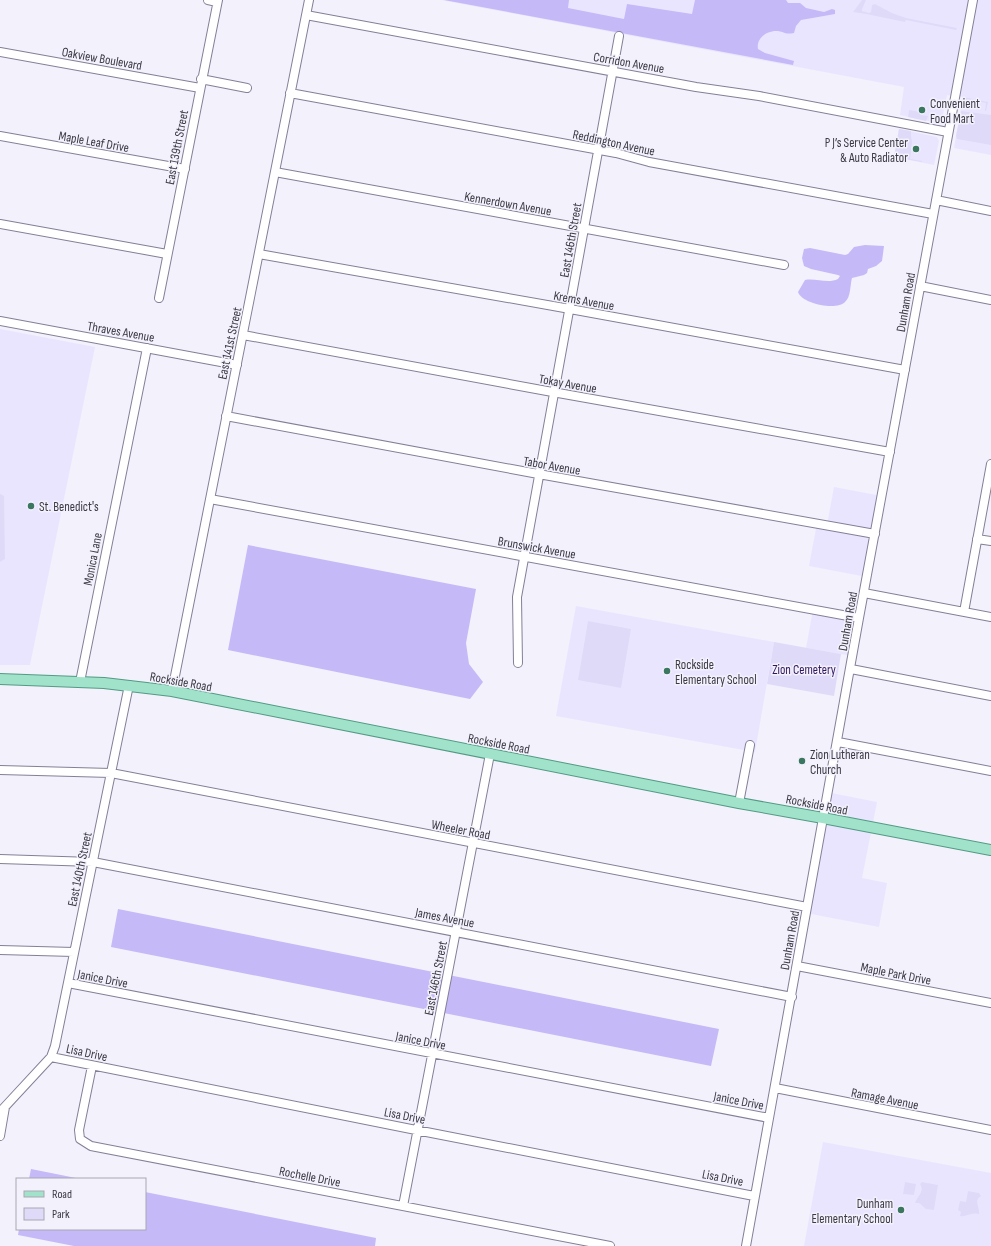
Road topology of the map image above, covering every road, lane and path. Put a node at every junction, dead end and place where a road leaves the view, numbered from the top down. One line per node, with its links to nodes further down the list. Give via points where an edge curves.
1 (208, 0): 4 (street)
2 (309, 0): 5 (street, East 141st Street)
3 (973, 0): 13 (street, Dunham Road)
4 (218, 1): 9 (street, East 139th Street)
5 (306, 15): 8 (street, Corridon Avenue); 12 (street, East 141st Street)
6 (619, 36): 8 (street, East 146th Street)
7 (0, 52): 10 (street, Oakview Boulevard)
8 (613, 72): 13 (street, Corridon Avenue); 15 (street, East 146th Street)
9 (202, 79): 10 (street, East 139th Street); 11 (street)
10 (200, 88): 16 (street, East 139th Street)
11 (247, 88)
12 (290, 94): 15 (street, Reddington Avenue); 17 (street, East 141st Street)
13 (948, 132): 18 (street, Dunham Road)
14 (0, 136): 16 (street, Maple Leaf Drive)
15 (599, 150): 20 (street, Reddington Avenue, via 649,162); 22 (street, East 146th Street)
16 (184, 169): 23 (street, East 139th Street)
17 (275, 172): 22 (street, Kennerdown Avenue); 24 (street, East 141st Street)
18 (936, 200): 19 (street); 20 (street, Dunham Road)
19 (991, 211)
20 (933, 214): 26 (street, Dunham Road)
21 (0, 224): 23 (street)
22 (584, 229): 25 (street, Kennerdown Avenue); 29 (street, East 146th Street)
23 (168, 254): 27 (street, East 139th Street)
24 (259, 254): 29 (street, Krems Avenue); 31 (street, East 141st Street)
25 (784, 265)
26 (920, 286): 28 (street); 34 (street, Dunham Road)
27 (159, 298)
28 (991, 300)
29 (570, 309): 34 (street, Krems Avenue); 35 (street, East 146th Street)
30 (0, 321): 32 (street, Thraves Avenue)
31 (243, 335): 33 (street, East 141st Street); 35 (street, Tokay Avenue)
32 (147, 348): 33 (street, Thraves Avenue); 52 (street, Monica Lane)
33 (237, 365): 36 (street, East 141st Street)
34 (905, 370): 37 (street, Dunham Road)
35 (554, 392): 37 (street, Tokay Avenue); 39 (street, East 146th Street)
36 (226, 416): 39 (street, Tabor Avenue); 40 (street, East 141st Street)
37 (890, 452): 41 (street, Dunham Road)
38 (991, 464): 42 (street)
39 (539, 475): 41 (street, Tabor Avenue); 44 (street, East 146th Street)
40 (210, 499): 44 (street, Brunswick Avenue); 54 (street, East 141st Street)
41 (875, 534): 45 (street, Dunham Road)
42 (978, 539): 43 (street); 46 (street)
43 (991, 542)
44 (524, 556): 48 (street, Brunswick Avenue); 49 (street, East 146th Street, via 516,597)
45 (864, 593): 46 (street); 48 (street, Dunham Road)
46 (964, 612): 47 (street)
47 (991, 617)
48 (859, 618): 50 (street, Dunham Road)
49 (518, 663)
50 (851, 669): 55 (street); 56 (street, Dunham Road)
51 (0, 679): 52 (main road, Rockside Road)
52 (80, 682): 53 (main road, Rockside Road)
53 (129, 685): 54 (main road, Rockside Road); 61 (street, East 140th Street)
54 (172, 691): 58 (main road, Rockside Road)
55 (991, 696)
56 (838, 742): 60 (street); 63 (street, Dunham Road)
57 (750, 744): 62 (street)
58 (490, 754): 62 (main road, Rockside Road); 64 (street, East 146th Street)
59 (0, 770): 61 (street, Wheeler Road)
60 (991, 771)
61 (111, 773): 64 (street, Wheeler Road); 67 (street, East 140th Street)
62 (739, 803): 63 (main road, Rockside Road)
63 (823, 818): 65 (main road, Rockside Road); 68 (street, Dunham Road)
64 (472, 843): 68 (street, Wheeler Road); 69 (street, East 146th Street)
65 (991, 850)
66 (0, 859): 67 (street, James Avenue)
67 (93, 862): 69 (street, James Avenue); 71 (street, East 140th Street)
68 (807, 907): 72 (street, Dunham Road)
69 (456, 932): 74 (street, James Avenue); 76 (street, East 146th Street)
70 (0, 950): 71 (street)
71 (74, 952): 73 (street, East 140th Street)
72 (797, 966): 74 (street, Dunham Road); 75 (street, Maple Park Drive)
73 (68, 983): 76 (street, Janice Drive); 77 (street, East 140th Street, via 57,1040)
74 (792, 997): 79 (street, Dunham Road)
75 (991, 1003)
76 (432, 1054): 81 (street, Janice Drive); 82 (street, East 146th Street)
77 (51, 1057): 78 (street, Lisa Drive); 80 (street)
78 (92, 1066): 82 (street, Lisa Drive); 86 (street, Rochelle Drive, via 79,1130 80,1139 91,1146)
79 (775, 1088): 81 (street, Dunham Road); 83 (street, Ramage Avenue)
80 (3, 1109): 84 (street)
81 (769, 1118): 85 (street, Dunham Road)
82 (418, 1130): 85 (street, Lisa Drive); 86 (street, East 146th Street)
83 (991, 1130)
84 (0, 1136)
85 (754, 1196): 88 (street, Dunham Road)
86 (403, 1206): 87 (street, Rochelle Drive)
87 (610, 1246)
88 (746, 1246)

